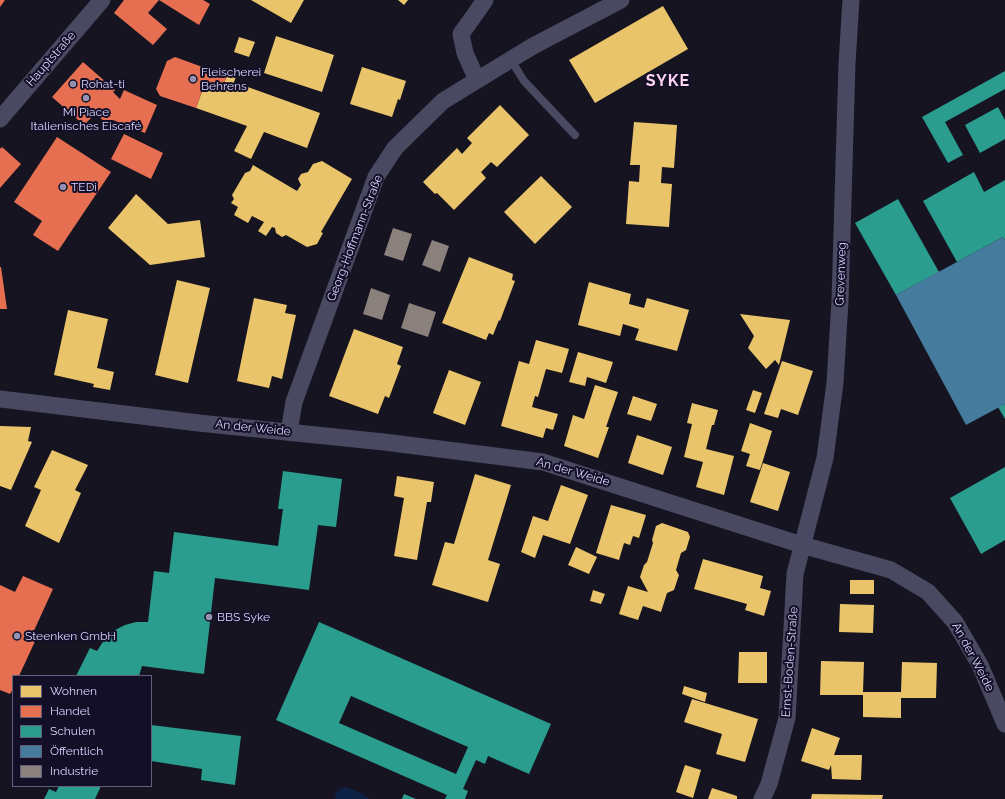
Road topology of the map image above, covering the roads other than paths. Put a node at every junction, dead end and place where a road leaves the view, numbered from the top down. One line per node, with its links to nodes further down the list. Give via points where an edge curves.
1 (102, 0): 7 (street, Hauptstraße)
2 (485, 0): 6 (street, via 461,34 465,53)
3 (621, 0): 5 (street, Georg-Hoffmann-Straße)
4 (851, 0): 11 (street, Grevenweg, via 835,383 825,458)
5 (511, 60): 6 (street, Georg-Hoffmann-Straße); 8 (lane, via 524,81)
6 (477, 80): 10 (street, Georg-Hoffmann-Straße, via 443,101 395,148 376,177 294,402)
7 (0, 119)
8 (576, 135)
9 (0, 399): 10 (street, An der Weide)
10 (289, 432): 11 (street, An der Weide, via 543,462)
11 (802, 545): 12 (street, An der Weide, via 891,570 928,592 955,622 980,665); 13 (street, Ernst-Boden-Straße, via 795,574 787,718 769,784)
12 (1005, 724)
13 (762, 799)

